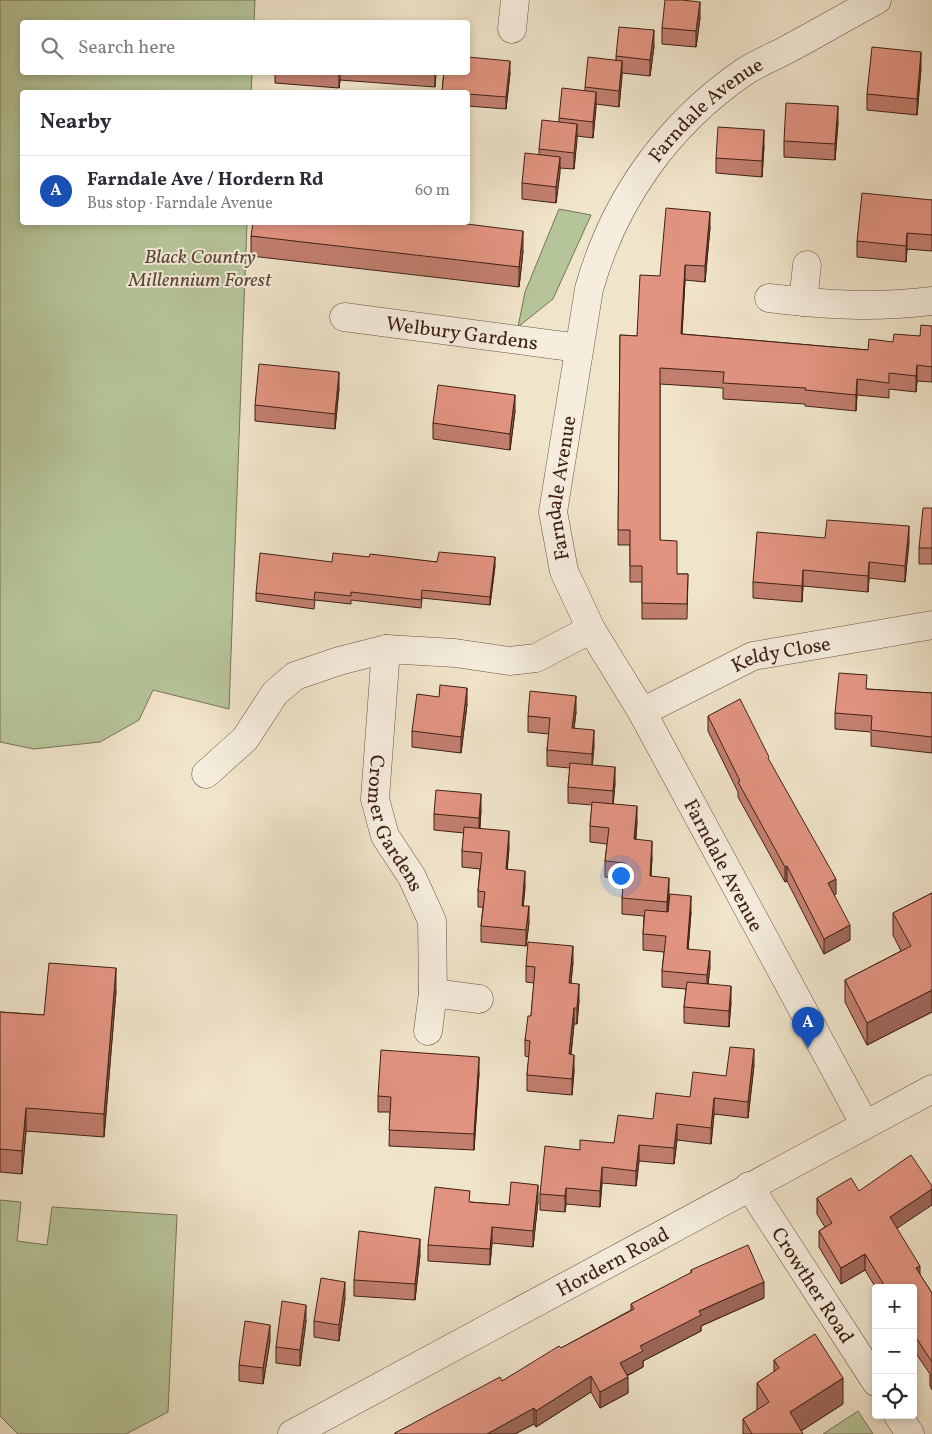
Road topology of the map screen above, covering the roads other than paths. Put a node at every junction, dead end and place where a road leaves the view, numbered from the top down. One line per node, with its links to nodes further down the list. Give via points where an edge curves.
1 (516, 0): 3 (street)
2 (877, 0): 9 (street, Farndale Avenue, via 745,72 673,134 642,171 613,220 598,255)
3 (512, 29)
4 (807, 265): 7 (street)
5 (769, 298): 7 (street)
6 (932, 301): 7 (street, via 888,306)
7 (803, 302)
8 (344, 317): 9 (street, Welbury Gardens)
9 (579, 348): 11 (street, Farndale Avenue, via 553,512 564,571)
10 (932, 625): 13 (street, Keldy Close, via 753,656)
11 (591, 630): 12 (street, via 536,658 508,661 456,653); 13 (street, Farndale Avenue)
12 (386, 649): 14 (street, via 294,676 275,693 245,739); 15 (street, Cromer Gardens, via 375,799 385,836 412,877 432,921)
13 (642, 712): 19 (street, Farndale Avenue)
14 (206, 774)
15 (433, 993): 16 (street); 17 (street, Cromer Gardens)
16 (479, 999)
17 (428, 1031)
18 (932, 1089): 19 (street, Hordern Road)
19 (865, 1125): 20 (street, Hordern Road)
20 (749, 1186): 21 (street, Crowther Road); 23 (street, Hordern Road)
21 (872, 1376)
22 (901, 1419): 24 (street)
23 (292, 1434)
24 (910, 1434)

